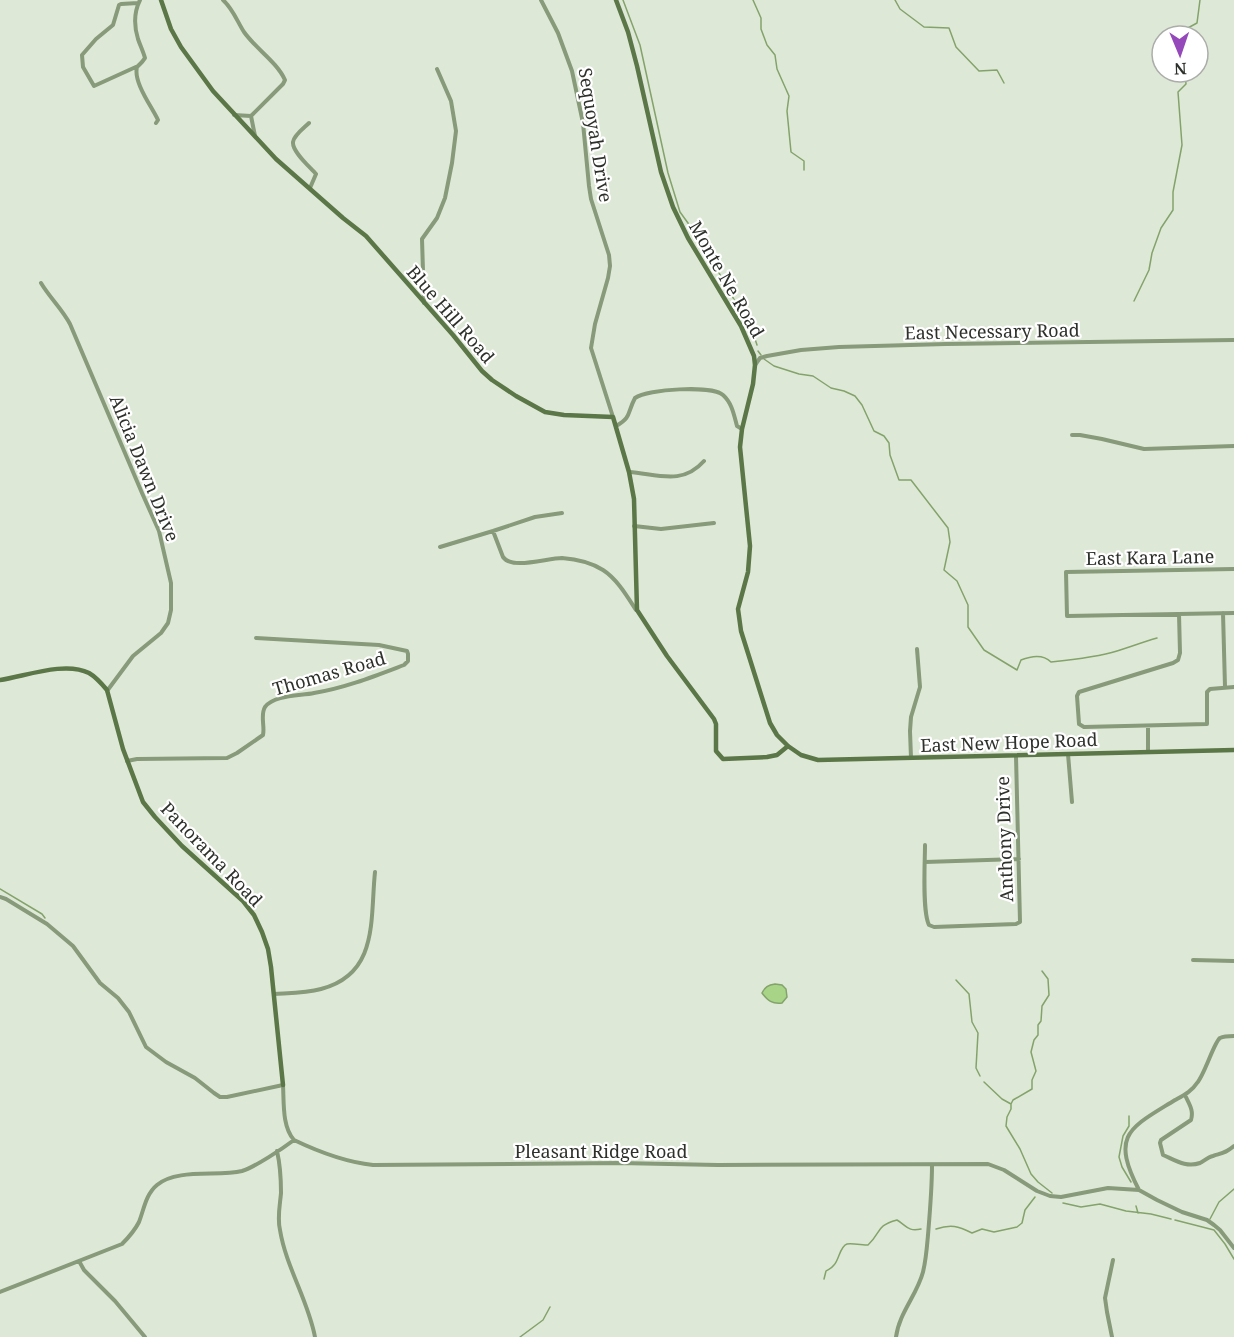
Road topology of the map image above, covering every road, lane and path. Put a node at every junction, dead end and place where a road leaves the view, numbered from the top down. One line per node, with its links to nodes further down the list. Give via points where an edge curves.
1 (161, 0): 8 (street, Blue Hill Road, via 181,47)
2 (223, 0): 9 (street, via 245,34 285,80)
3 (542, 0): 18 (street, Sequoyah Drive, via 572,71 584,123 591,199 609,255 608,278 591,348)
4 (616, 0): 17 (street, Monte Ne Road, via 628,32 673,207 741,326)
5 (139, 1): 6 (street, via 137,36 145,58); 6 (street, via 119,5 113,24 82,55 83,67 94,86)
6 (138, 66): 10 (street, via 136,73)
7 (437, 69): 15 (street, via 451,102 456,131 445,198 422,239)
8 (234, 115): 9 (street); 12 (street, Blue Hill Road)
9 (251, 116): 12 (street)
10 (156, 123)
11 (309, 123): 13 (street, via 293,143 295,151 316,174)
12 (255, 136): 13 (street, Blue Hill Road)
13 (310, 188): 15 (street, Blue Hill Road, via 366,236)
14 (41, 283): 40 (street, Alicia Dawn Drive, via 70,324 159,531 171,583 168,623 133,656)
15 (424, 303): 18 (street, Blue Hill Road, via 482,371 516,396 545,412)
16 (1234, 340): 17 (street, East Necessary Road, via 839,347 767,356)
17 (755, 365): 20 (street, Monte Ne Road)
18 (613, 417): 19 (street)
19 (616, 426): 20 (street, via 629,416 634,398 643,394 706,389 726,397 737,426); 24 (street)
20 (742, 429): 42 (street, Monte Ne Road, via 741,461 750,546 739,622 770,723)
21 (1072, 435): 22 (street, via 1144,449)
22 (1234, 446)
23 (704, 461): 24 (street, via 690,474 678,477)
24 (629, 472): 27 (street)
25 (562, 513): 28 (street, via 535,517)
26 (714, 523): 27 (street, via 661,529)
27 (634, 526): 31 (street)
28 (494, 531): 29 (street); 31 (street, via 506,561 560,558 594,566 619,586)
29 (440, 547)
30 (1234, 569): 34 (street, East Kara Lane, via 1066,572 1067,616)
31 (637, 610): 42 (street, via 714,719 717,751 723,759 767,757)
32 (1223, 613): 33 (street); 34 (street); 38 (street)
33 (1234, 613)
34 (1179, 614): 41 (street, via 1178,660 1079,692 1077,696 1077,722 1082,727)
35 (256, 638): 48 (street, Thomas Road, via 379,645 406,651 408,661 365,680 271,702 263,711 263,735 227,758)
36 (917, 649): 47 (street, via 920,687 910,731)
37 (0, 680): 40 (street, via 75,669 90,674)
38 (1226, 687): 39 (street); 41 (street, via 1207,692 1207,724)
39 (1234, 687)
40 (107, 691): 48 (street, Panorama Road)
41 (1148, 726): 44 (street)
42 (788, 746): 47 (street, East New Hope Road, via 818,760)
43 (1234, 750): 44 (street, East New Hope Road)
44 (1148, 752): 45 (street, East New Hope Road)
45 (1068, 754): 46 (street, East New Hope Road); 49 (street)
46 (1016, 756): 47 (street, East New Hope Road); 51 (street, Anthony Drive)
47 (911, 758)
48 (127, 761): 57 (street, Panorama Road, via 143,802 154,817 254,915 268,950)
49 (1072, 802)
50 (925, 845): 52 (street)
51 (1019, 859): 52 (street); 52 (street, Anthony Drive, via 1020,922 934,927 926,920)
52 (924, 862)
53 (375, 872): 57 (street, via 371,935 358,964 328,987)
54 (0, 897): 59 (street, via 64,938 129,1012 146,1047 166,1062 195,1077 220,1097)
55 (1193, 960): 56 (street)
56 (1234, 961)
57 (274, 994): 59 (street, Panorama Road)
58 (1234, 1036): 60 (street, via 1219,1038 1203,1075)
59 (283, 1085): 61 (street, via 287,1126)
60 (1185, 1095): 62 (street, via 1192,1109 1191,1120 1161,1140 1163,1155 1191,1165); 65 (street, via 1143,1120 1128,1136 1127,1159)
61 (294, 1140): 63 (street); 64 (street, Pleasant Ridge Road, via 338,1158 373,1166)
62 (1234, 1146)
63 (277, 1151): 67 (street, via 241,1171 167,1179 150,1193 138,1223 122,1244); 71 (street, via 281,1179 279,1229)
64 (932, 1164): 65 (street, Pleasant Ridge Road, via 996,1166 1050,1196 1108,1188); 72 (street, via 923,1274)
65 (1139, 1190): 66 (street, Pleasant Ridge Road, via 1207,1220)
66 (1234, 1248)
67 (79, 1260): 69 (street); 70 (street)
68 (1113, 1260): 73 (street, via 1105,1298)
69 (0, 1292)
70 (145, 1337)
71 (315, 1337)
72 (896, 1337)
73 (1112, 1337)

